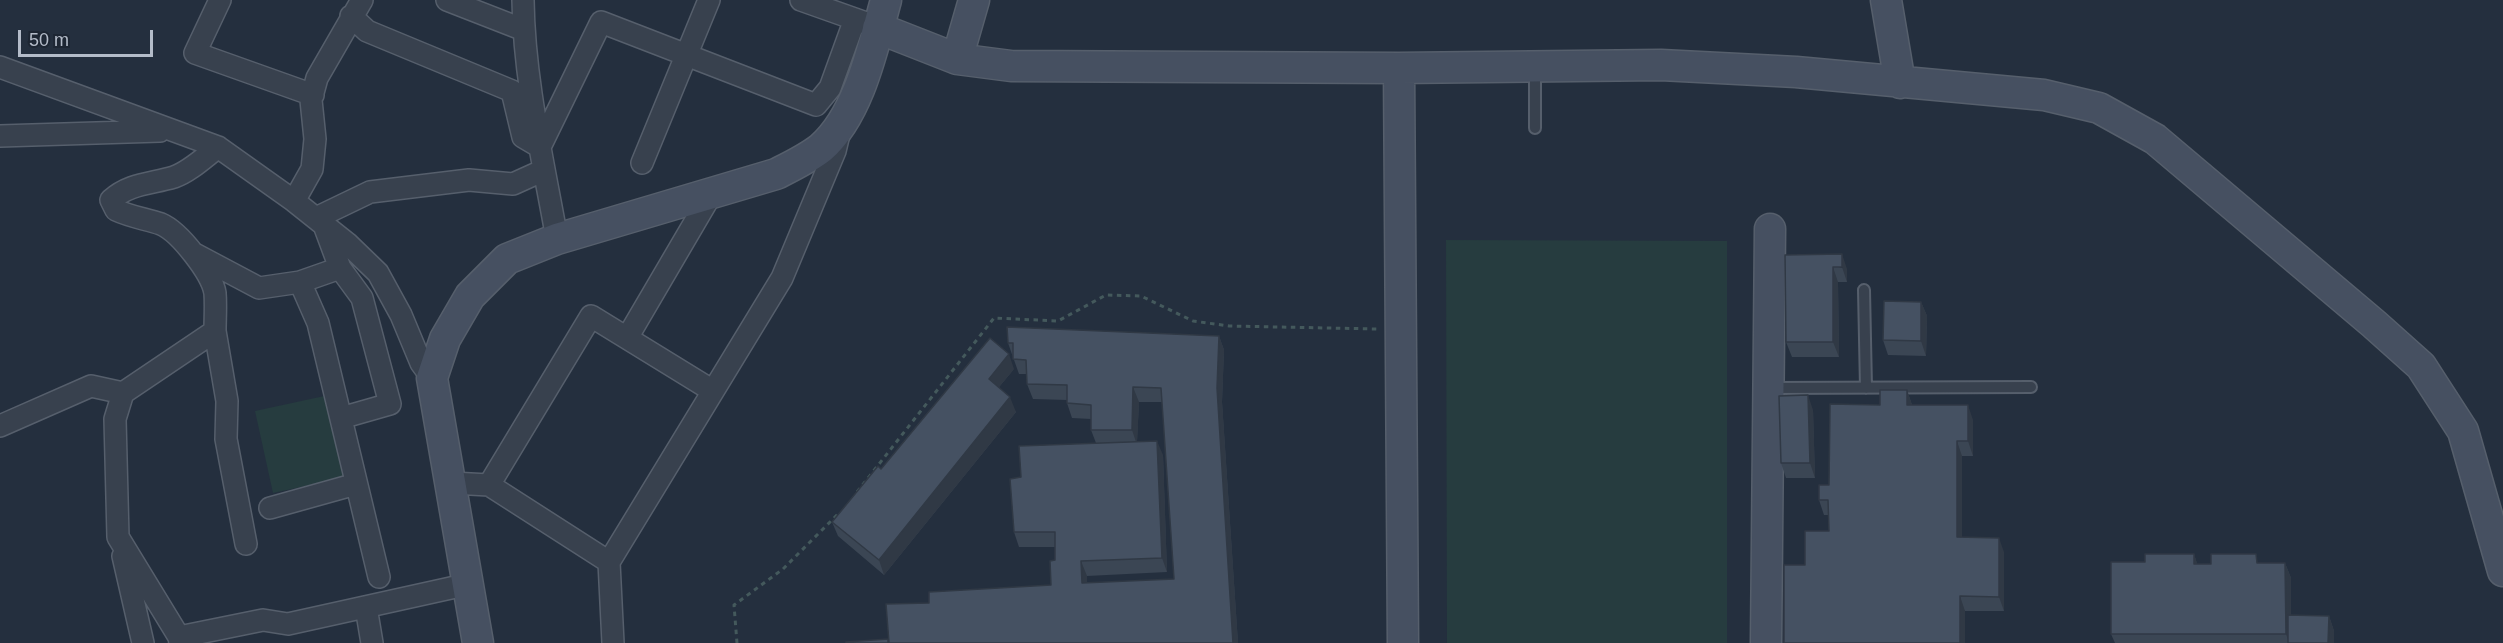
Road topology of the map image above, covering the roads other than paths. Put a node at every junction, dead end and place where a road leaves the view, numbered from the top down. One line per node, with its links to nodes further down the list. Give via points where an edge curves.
1 (220, 0): 17 (street, via 195,53)
2 (447, 0): 10 (street)
3 (523, 0): 10 (street)
4 (708, 0): 11 (street)
5 (801, 0): 9 (street)
6 (974, 0): 12 (street)
7 (1886, 0): 16 (street)
8 (356, 8): 17 (street, via 317,78); 23 (street, via 367,31 512,91 523,137)
9 (873, 16): 11 (street, via 816,105); 12 (street); 18 (street, via 857,93)
10 (524, 30): 23 (street)
11 (687, 55): 23 (street, via 601,22); 24 (street)
12 (957, 59): 15 (street, via 1011,66)
13 (0, 67): 20 (street)
14 (1535, 67): 15 (street); 16 (street, via 1661,65 1796,72); 19 (lane)
15 (1399, 68): 61 (street)
16 (1900, 83): 52 (street, via 2044,95 2099,108 2155,139 2421,366 2463,431)
17 (313, 95): 27 (street, via 312,169)
18 (840, 126): 26 (street, via 802,161 776,174); 41 (street, via 835,151 782,278)
19 (1535, 128)
20 (172, 131): 21 (street); 22 (street)
21 (0, 136)
22 (218, 147): 27 (street); 31 (street, via 176,176 137,184 111,200 116,210 161,224 179,235)
23 (540, 147): 25 (street)
24 (642, 163)
25 (544, 170): 28 (street, via 513,184 469,180 370,192); 30 (street)
26 (712, 193): 30 (street); 36 (street)
27 (294, 201): 28 (street)
28 (320, 222): 32 (street); 37 (street, via 378,273)
29 (1770, 230): 39 (street)
30 (557, 239): 37 (street, via 507,259 470,296 445,339)
31 (193, 252): 33 (street, via 259,288); 35 (street, via 215,291)
32 (340, 268): 33 (street); 43 (street, via 362,298 390,404)
33 (300, 282): 43 (street, via 318,323)
34 (1864, 290): 40 (lane)
35 (215, 331): 42 (street); 50 (street, via 227,401 226,439)
36 (627, 338): 41 (street); 47 (street, via 591,316)
37 (432, 378): 45 (street)
38 (2031, 387): 40 (lane)
39 (1769, 388): 40 (lane); 62 (street)
40 (1866, 388)
41 (713, 391): 51 (street)
42 (123, 393): 44 (street, via 91,386); 49 (street, via 115,419)
43 (341, 418): 46 (street)
44 (0, 426)
45 (452, 483): 47 (street); 54 (street)
46 (357, 484): 48 (street); 53 (street)
47 (489, 486): 51 (street)
48 (270, 508)
49 (118, 537): 56 (street); 57 (street)
50 (246, 544)
51 (609, 562): 60 (street)
52 (2503, 571)
53 (379, 577)
54 (469, 584): 55 (street); 59 (street)
55 (366, 607): 56 (street, via 288,624 263,620); 58 (street)
56 (180, 640)
57 (143, 643)
58 (372, 643)
59 (478, 643)
60 (614, 643)
61 (1403, 643)
62 (1766, 643)

